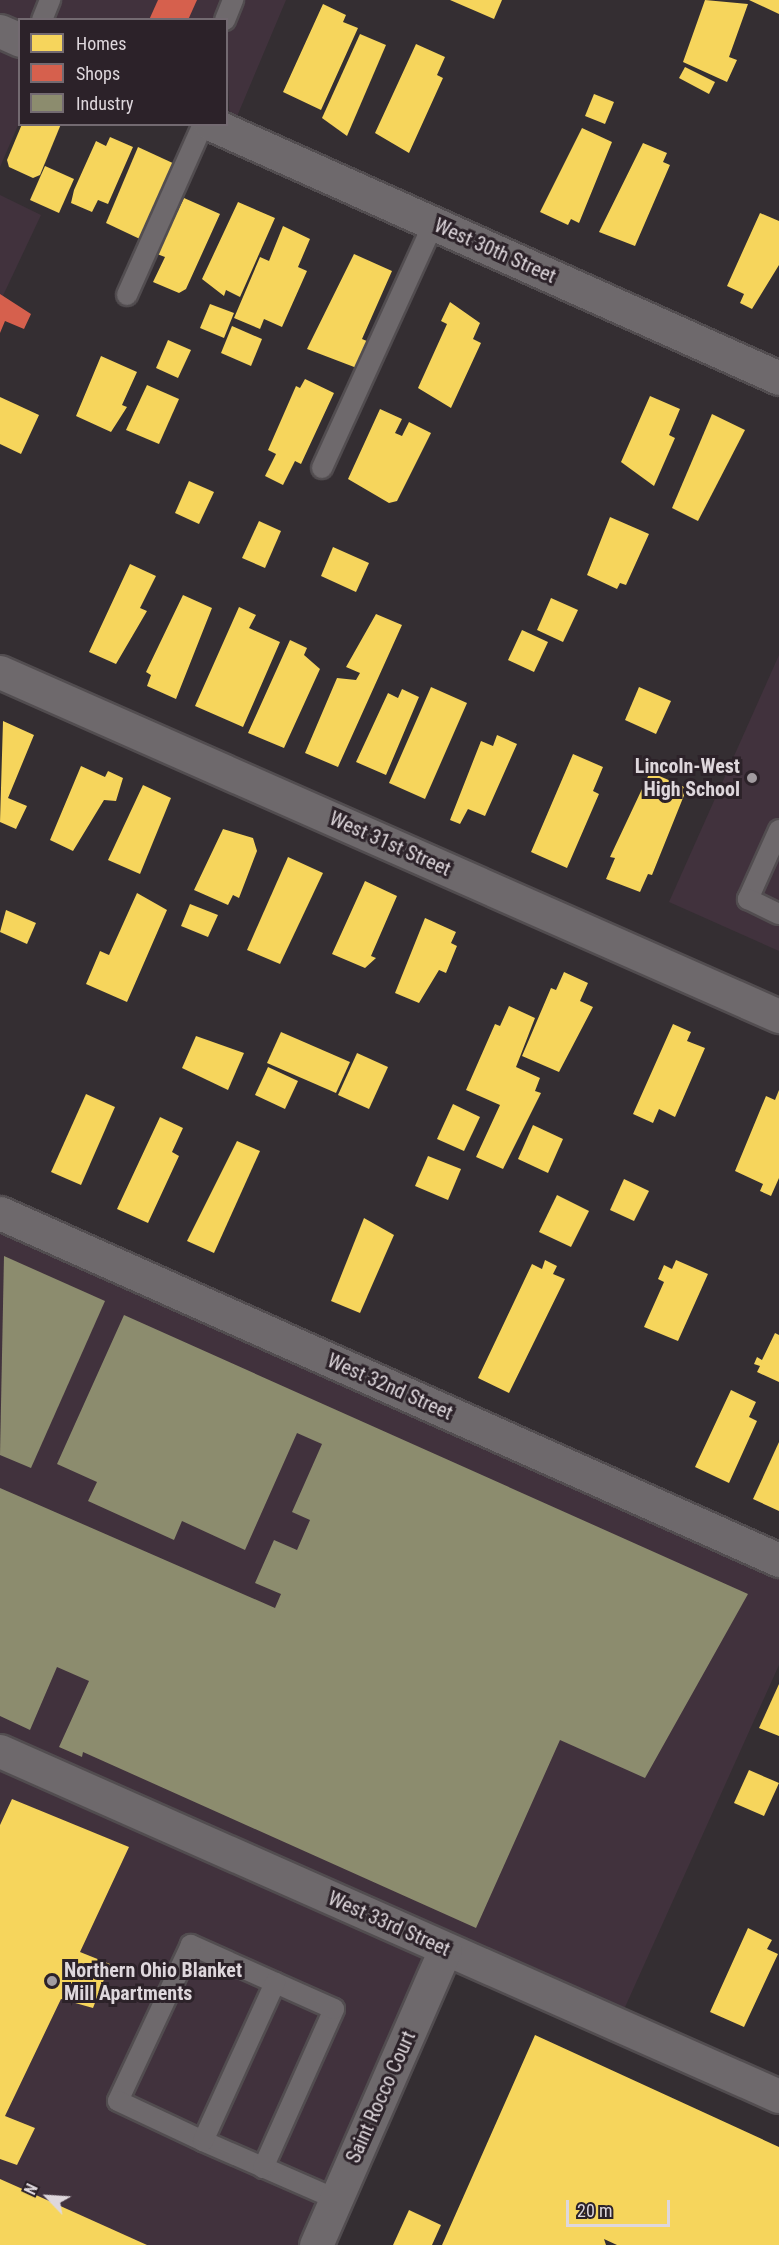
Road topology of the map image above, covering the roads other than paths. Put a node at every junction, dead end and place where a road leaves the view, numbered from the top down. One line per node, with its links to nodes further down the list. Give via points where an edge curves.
1 (50, 0): 3 (lane)
2 (233, 0): 4 (lane)
3 (43, 18)
4 (226, 18)
5 (0, 31): 6 (street)
6 (18, 38)
7 (202, 126): 10 (lane)
8 (215, 126): 9 (street, West 30th Street)
9 (433, 224): 11 (street, West 30th Street); 12 (lane)
10 (127, 295)
11 (779, 378)
12 (322, 468)
13 (0, 672): 16 (street, West 31st Street)
14 (779, 830): 15 (lane, via 748,899)
15 (779, 914)
16 (779, 1016)
17 (0, 1213): 18 (street, West 32nd Street)
18 (779, 1560)
19 (0, 1751): 20 (street, West 33rd Street)
20 (446, 1950): 22 (street, West 33rd Street); 25 (street, Saint Rocco Court)
21 (275, 1983): 23 (lane); 23 (lane, via 191,1945 118,2101); 24 (lane, via 334,2009)
22 (779, 2096)
23 (203, 2142): 24 (lane)
24 (263, 2168): 25 (lane)
25 (336, 2199): 26 (street, Saint Rocco Court)
26 (316, 2245)

